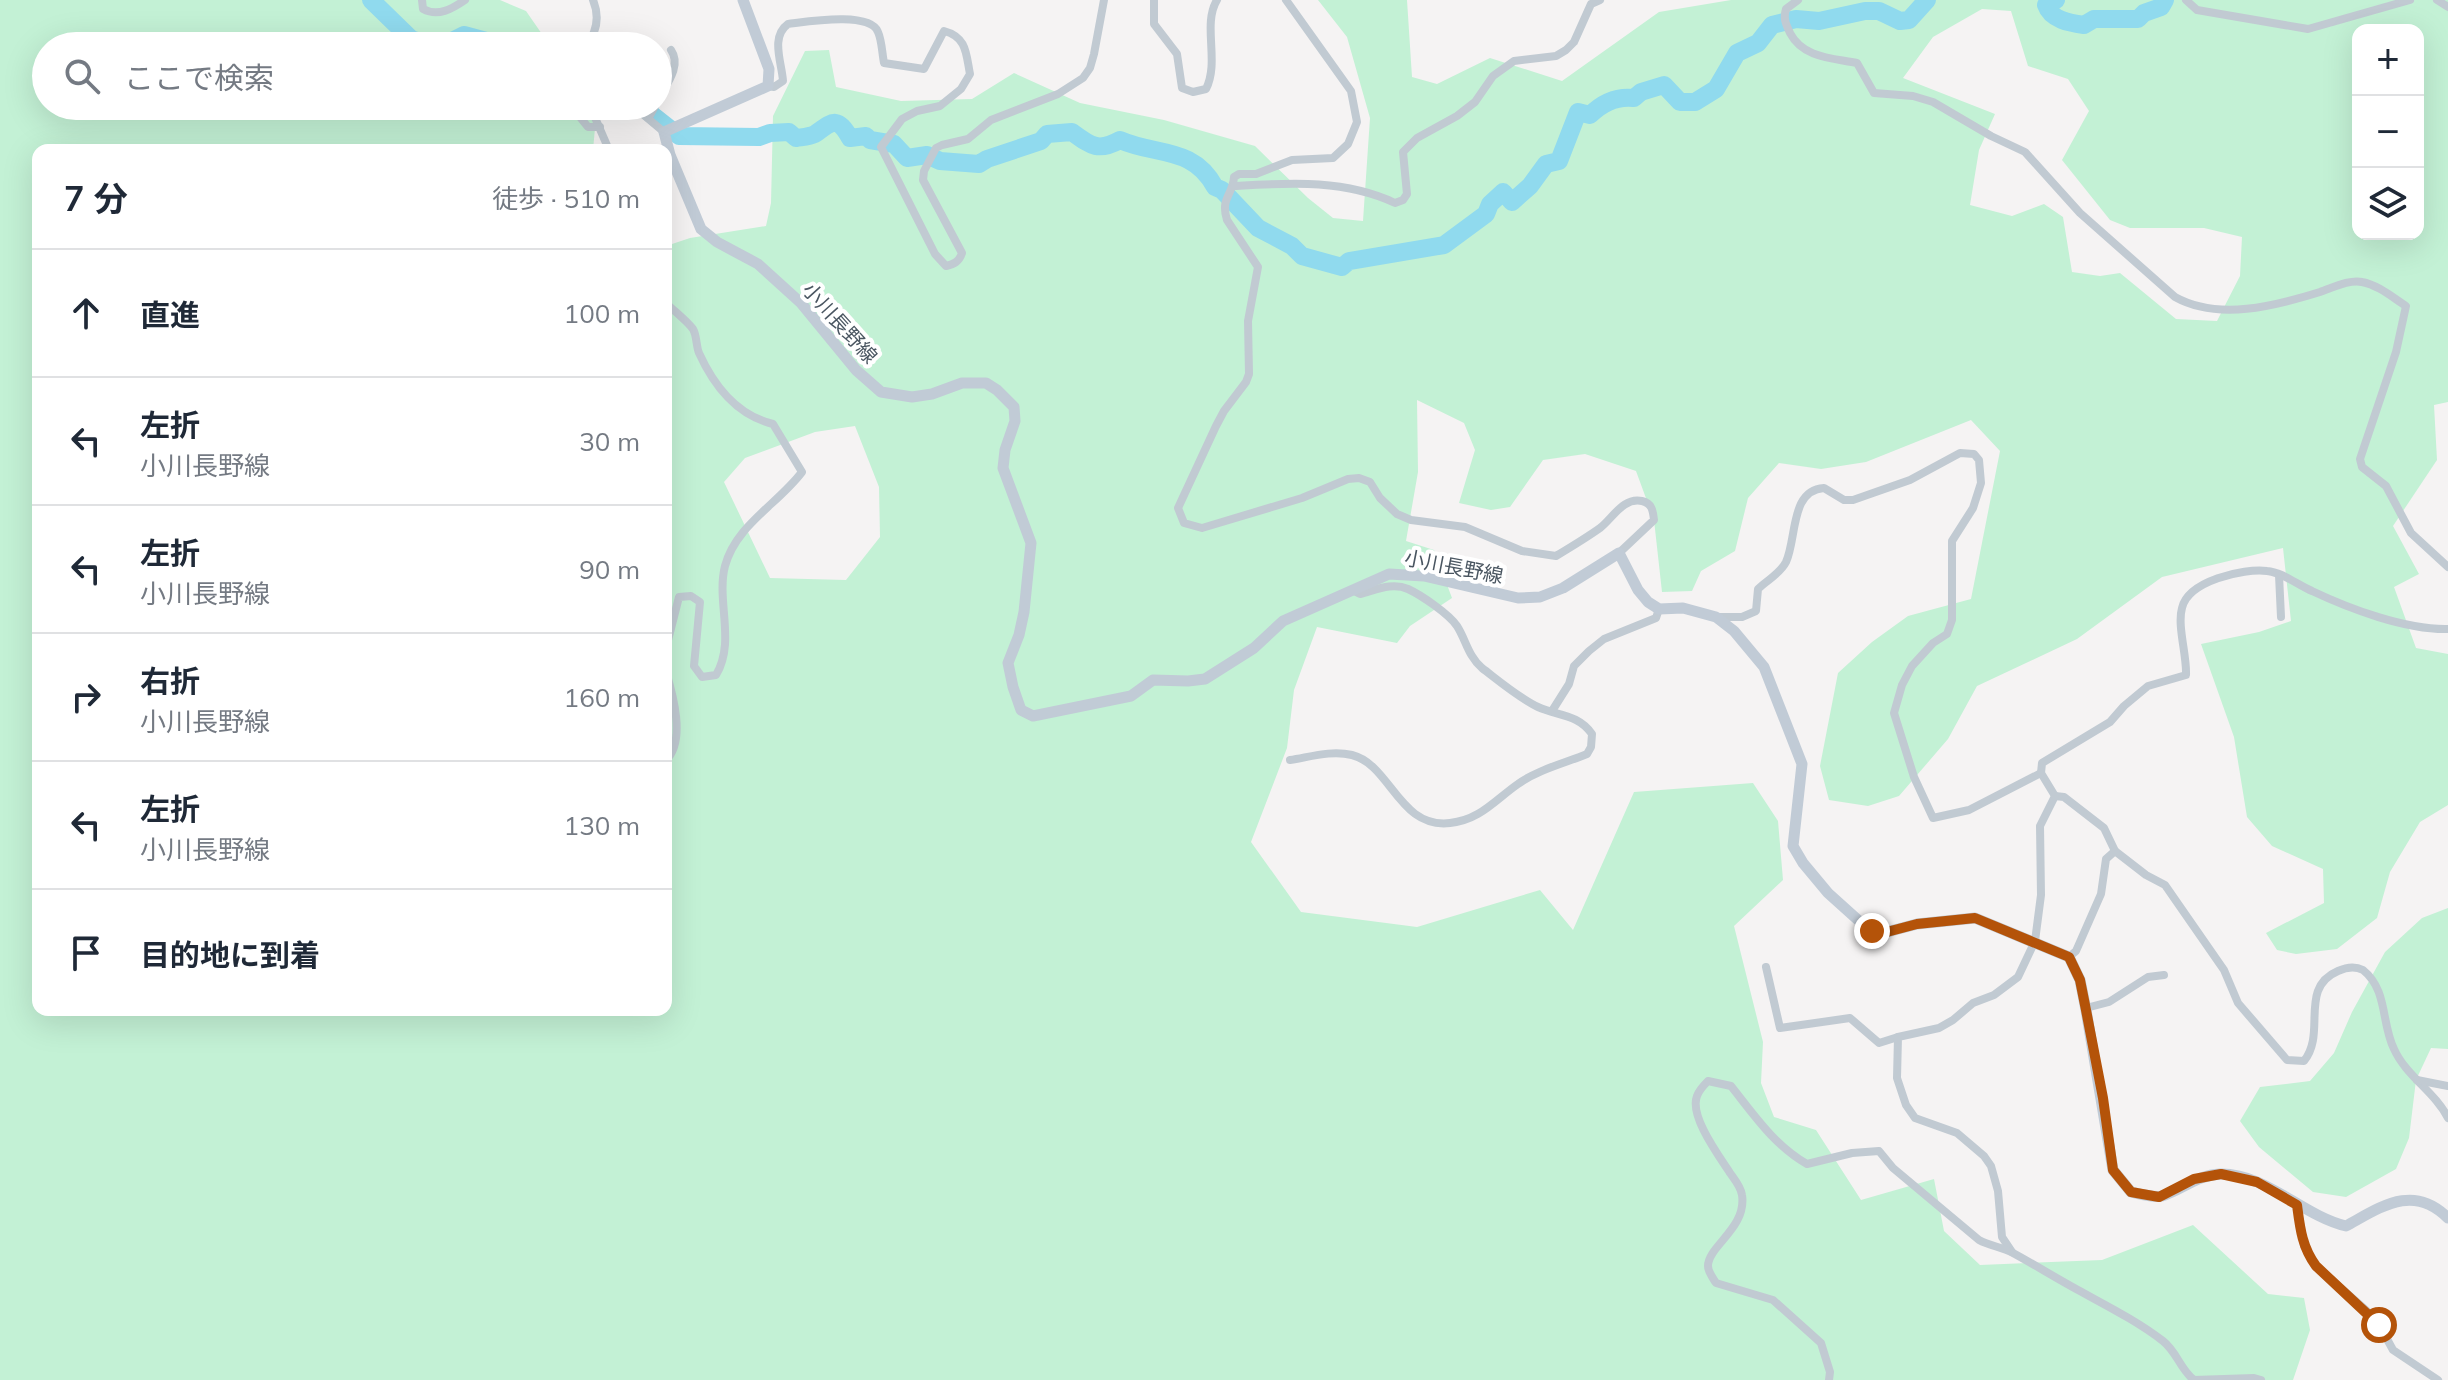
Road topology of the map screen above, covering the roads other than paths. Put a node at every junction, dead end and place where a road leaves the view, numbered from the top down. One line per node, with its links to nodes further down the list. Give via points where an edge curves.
1 (422, 0): 2 (street, via 423,9 440,13)
2 (465, 0)
3 (593, 0): 15 (street, via 597,23)
4 (743, 0): 18 (main road, via 769,69)
5 (1104, 0): 18 (street, via 1090,68 1077,84 991,120 968,139 936,148 923,180 962,253 952,265 946,266 935,254 881,147 902,119 940,106 961,89 970,74 964,42 944,31 924,69 884,63 879,33 872,25 835,18 788,24 779,35 783,81)
6 (1154, 0): 7 (street, via 1154,24 1177,54 1182,88 1193,92 1206,89 1209,81 1211,10)
7 (1217, 0)
8 (1286, 0): 27 (street, via 1351,91 1357,122 1348,144 1333,158 1292,160 1256,174 1239,174)
9 (1600, 0): 27 (street, via 1591,4 1566,50 1514,61 1493,76 1475,102 1403,152 1403,200 1395,203 1370,191 1303,182)
10 (1798, 0): 30 (street, via 1786,9 1785,22 1808,52 1857,63 1874,93 1933,102 2025,152 2080,213 2188,304 2238,309 2359,281 2406,306 2360,459 2362,467 2386,486 2411,533)
11 (2186, 0): 12 (street, via 2197,10 2308,29)
12 (2410, 0)
13 (2437, 0): 14 (street)
14 (2448, 7)
15 (593, 32)
16 (672, 51): 17 (street)
17 (672, 74)
18 (768, 86): 23 (main road)
19 (582, 120): 22 (street, via 588,127)
20 (597, 120): 22 (street)
21 (652, 120): 23 (street)
22 (600, 127): 24 (street)
23 (664, 132): 25 (main road, 小川長野線)
24 (607, 144)
25 (667, 144)
26 (672, 160): 32 (main road, 小川長野線, via 701,229 758,264 881,392 912,397 962,383 986,383 1014,407 1003,468 1031,543 1024,612 1008,663 1021,710 1033,716 1070,711 1131,696 1153,680 1205,679 1254,648 1283,621)
27 (1234, 186): 29 (street, via 1223,204 1227,220 1258,267 1248,321 1249,374 1216,426 1178,508 1184,523 1211,526 1359,478 1370,482 1397,514 1411,520 1465,527 1522,551 1556,556 1602,527 1625,503 1646,502 1654,520)
28 (672, 309): 36 (street, via 694,331 697,348 724,394 755,420 773,424 802,472 741,533 731,550 723,577 722,665 716,675 702,677 694,666 700,602 679,597)
29 (1619, 553): 32 (main road, 小川長野線, via 1540,597 1518,598 1401,574); 33 (main road, via 1638,590)
30 (2448, 567)
31 (2279, 575): 35 (street); 37 (street, via 2363,611 2428,630); 42 (street, via 2239,571 2186,596 2181,610 2186,675 2148,686 2110,722 2042,763)
32 (1352, 590): 39 (street, via 1360,594 1390,585 1417,593 1447,614 1479,666 1537,707)
33 (1659, 609): 34 (main road, via 1683,608); 39 (street, via 1656,618 1604,639 1589,651 1574,666)
34 (1716, 617): 42 (street, via 1756,611 1758,589 1785,564 1799,504 1807,493 1824,488 1853,500 1910,480 1960,453 1974,454 1981,483 1973,508 1952,541 1952,620 1947,634 1912,666 1894,713 1933,818 1969,810); 45 (main road, via 1764,667 1788,724 1802,764 1793,846 1828,893 1872,931 1975,918)
35 (2281, 617)
36 (672, 624)
37 (2448, 629)
38 (672, 690): 40 (street)
39 (1552, 711): 41 (street, via 1587,727 1592,734 1587,754 1520,782 1481,814 1459,822 1428,821 1413,813 1353,755)
40 (672, 754)
41 (1290, 760)
42 (2041, 773): 43 (street)
43 (2055, 796): 44 (street, via 2064,797 2104,828); 45 (street, via 2040,826)
44 (2115, 851): 46 (street, via 2106,859 2101,894); 51 (street, via 2165,885 2224,970 2238,1003 2287,1060 2304,1061 2312,1050 2314,997 2327,977 2358,967 2375,982 2391,1044)
45 (2035, 941): 46 (main road); 50 (street, via 2018,977 1994,995 1939,1028)
46 (2069, 957): 49 (main road)
47 (1766, 967): 50 (street, via 1780,1028 1850,1018 1879,1043)
48 (2164, 975): 49 (street, via 2148,977 2109,1002)
49 (2086, 1008): 54 (main road, via 2113,1170 2131,1192 2159,1197 2194,1179 2221,1174 2257,1182)
50 (1898, 1037): 56 (street, via 1897,1078 1906,1105 1915,1118 1957,1133 1984,1156 1998,1191 2002,1237)
51 (2416, 1080): 52 (street); 53 (street)
52 (2448, 1086)
53 (2448, 1118)
54 (2297, 1205): 55 (main road, via 2346,1226 2403,1199 2423,1202); 59 (street, via 2304,1246 2316,1266 2376,1319 2393,1350)
55 (2448, 1218)
56 (2012, 1252): 57 (street, via 1987,1245 1967,1231 1879,1151 1807,1164 1794,1157 1757,1122 1731,1086 1708,1081 1695,1106 1742,1191 1743,1207 1710,1259 1711,1274 1716,1283 1773,1300 1821,1343); 58 (street, via 2141,1325 2173,1349 2194,1380)
57 (1829, 1380)
58 (2261, 1380)
59 (2438, 1380)

